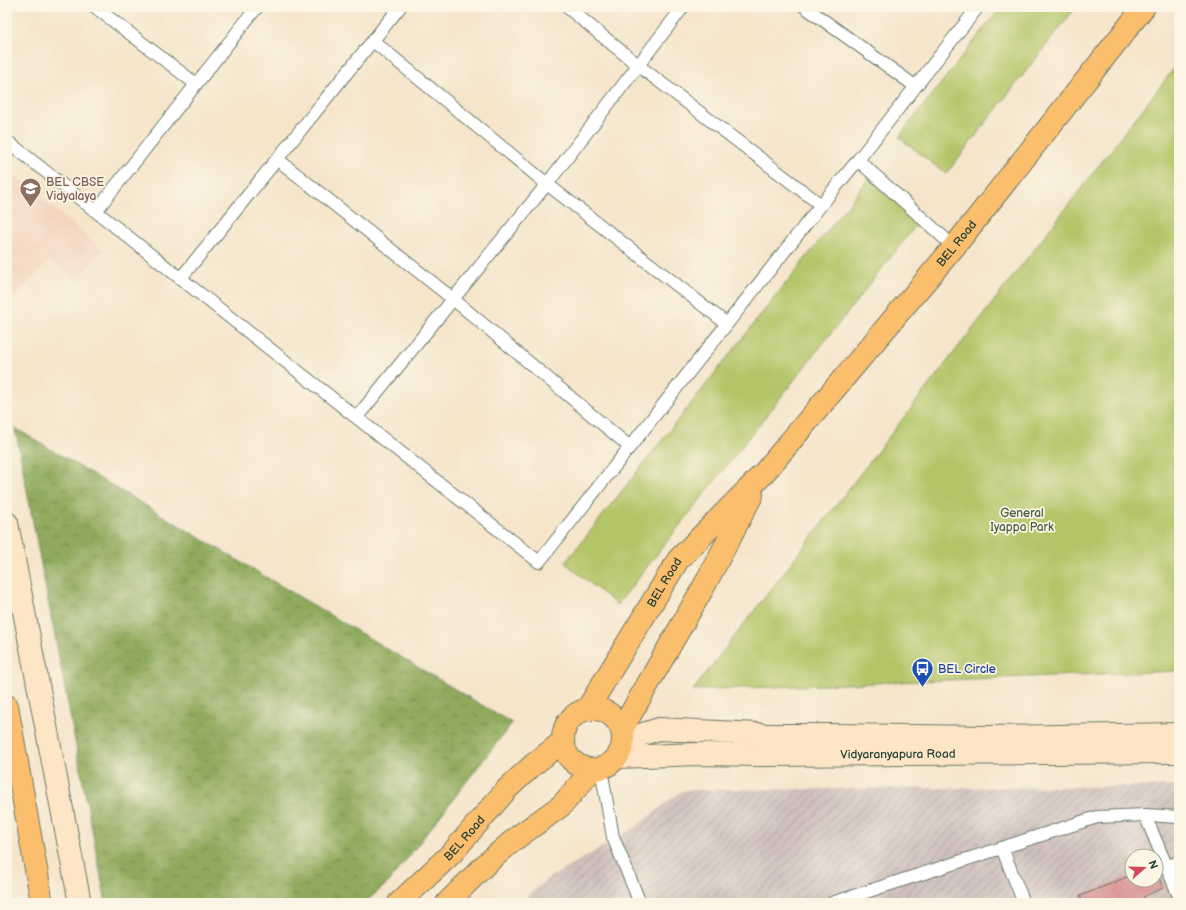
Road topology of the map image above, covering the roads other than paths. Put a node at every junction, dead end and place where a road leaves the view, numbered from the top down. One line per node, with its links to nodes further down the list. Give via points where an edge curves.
1 (96, 7): 11 (lane)
2 (257, 7): 11 (lane)
3 (400, 7): 9 (lane)
4 (567, 7): 10 (lane)
5 (683, 7): 10 (lane)
6 (805, 7): 12 (lane)
7 (978, 7): 12 (lane)
8 (1144, 7): 19 (main road, BEL Road)
9 (373, 41): 14 (lane); 16 (lane)
10 (639, 66): 16 (lane); 17 (lane)
11 (196, 84): 18 (lane)
12 (915, 86): 15 (lane)
13 (7, 141): 18 (lane)
14 (277, 159): 20 (lane); 21 (lane)
15 (858, 160): 17 (lane); 19 (lane)
16 (547, 184): 21 (lane); 22 (lane)
17 (821, 204): 22 (lane)
18 (96, 211): 20 (lane)
19 (954, 247): 25 (main road, BEL Road)
20 (181, 278): 23 (lane)
21 (453, 299): 23 (lane); 24 (lane)
22 (727, 324): 24 (lane)
23 (357, 417): 24 (lane, via 539,562)
24 (630, 447)
25 (763, 474): 28 (main road, BEL Road, via 678,560); 32 (main road, BEL Road)
26 (7, 523): 40 (main road)
27 (7, 706): 39 (main road)
28 (588, 708): 30 (main road, via 569,720 564,730); 32 (main road, via 602,709 615,716)
29 (1179, 734): 32 (main road, Vidyaranyapura Road, via 758,734 659,729)
30 (563, 741): 32 (main road, via 566,752 584,768); 41 (main road, BEL Road, via 507,789 452,853)
31 (1179, 752): 32 (main road, Vidyaranyapura Road, via 763,755)
32 (611, 753): 42 (main road, BEL Road, via 562,805 515,839); 43 (lane, via 613,838)
33 (1145, 815): 34 (lane); 35 (lane, via 1097,817); 37 (lane)
34 (1179, 817)
35 (1002, 848): 44 (lane); 45 (lane)
36 (1179, 862): 37 (lane)
37 (1166, 867): 38 (lane)
38 (1179, 896)
39 (42, 903)
40 (80, 903)
41 (400, 903)
42 (447, 903)
43 (640, 903)
44 (832, 903)
45 (1024, 903)

